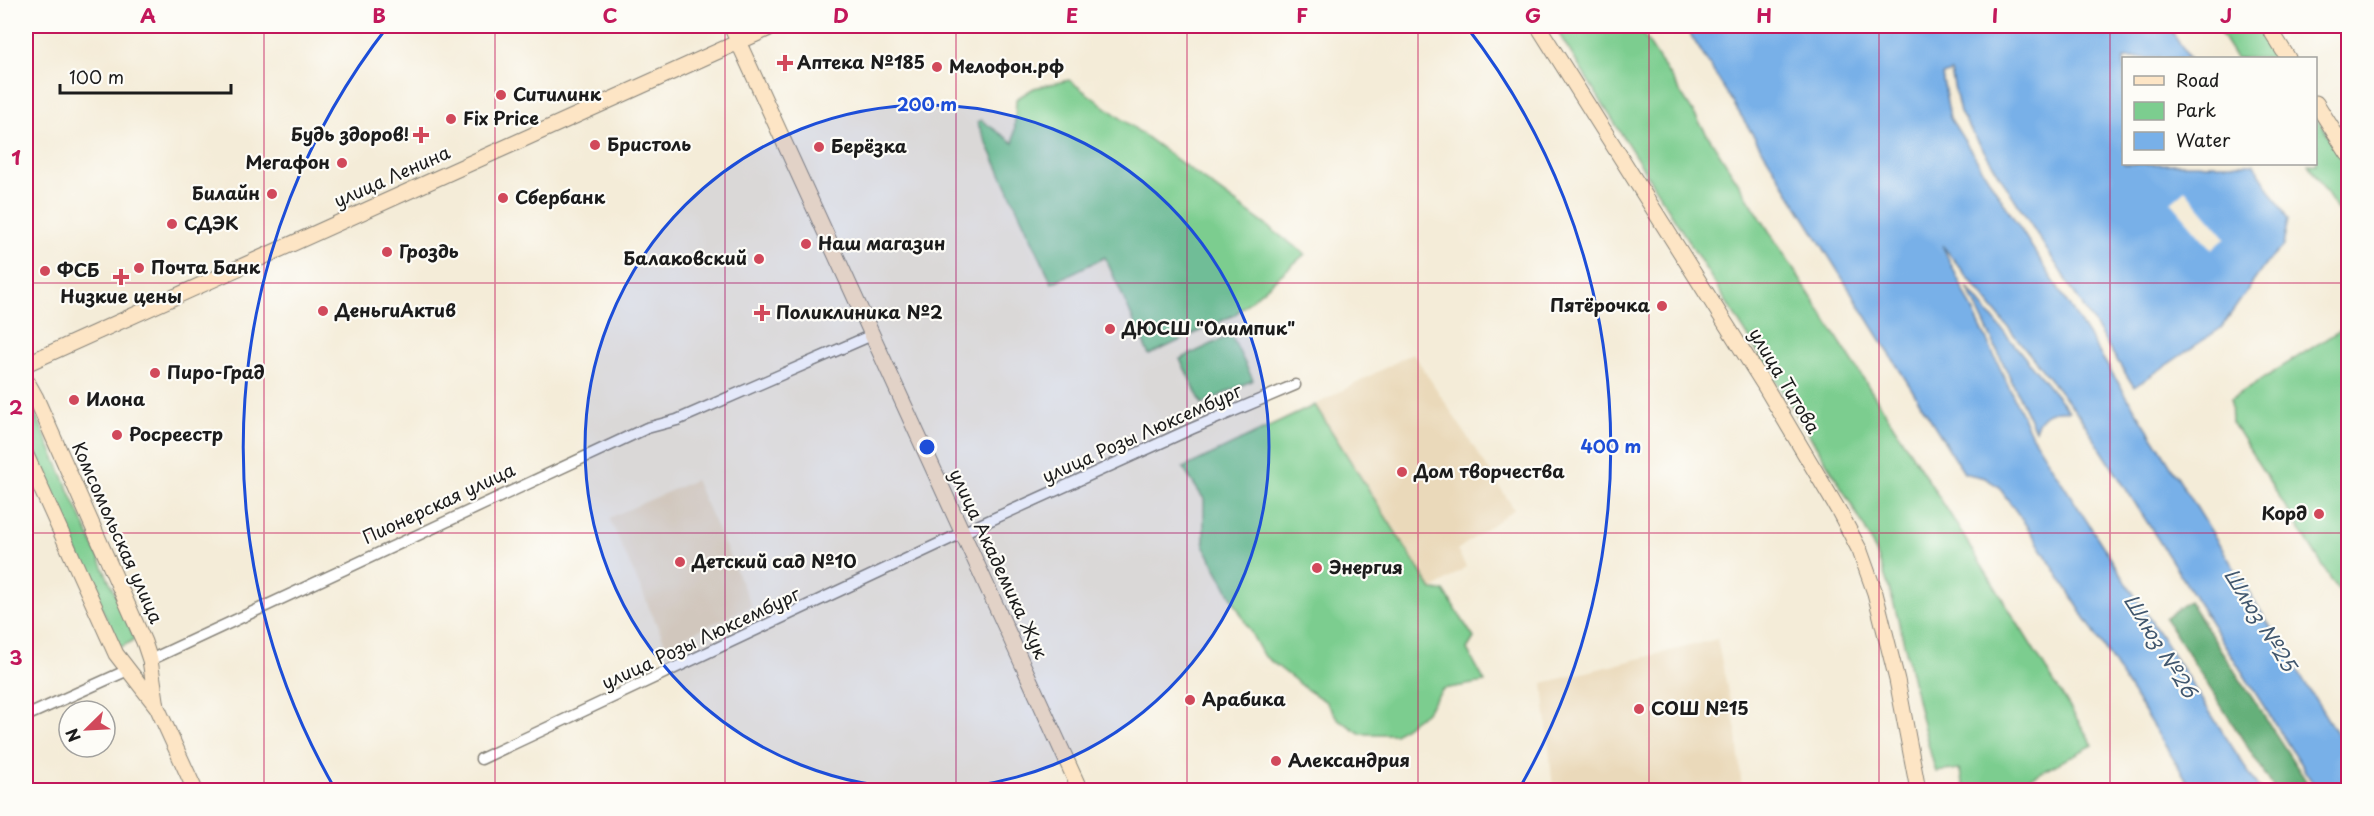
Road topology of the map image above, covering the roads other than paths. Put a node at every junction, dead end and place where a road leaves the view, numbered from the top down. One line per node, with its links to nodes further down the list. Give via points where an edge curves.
1 (731, 26): 5 (main road, улица Академика Жук)
2 (774, 26): 5 (main road, улица Ленина)
3 (1538, 26): 22 (main road, улица Титова, via 1763,383 1860,551 1897,680)
4 (2268, 26): 6 (main road)
5 (739, 42): 9 (main road, улица Академика Жук); 10 (main road, улица Ленина)
6 (2287, 57)
7 (2317, 105): 8 (main road)
8 (2349, 154)
9 (872, 334): 14 (main road, улица Академика Жук); 15 (street, Пионерская улица, via 677,420 647,428)
10 (26, 364)
11 (26, 380): 15 (main road, Комсомольская улица)
12 (1295, 385): 14 (street, улица Розы Люксембург)
13 (26, 455): 16 (main road, Комсомольская улица, via 116,654)
14 (962, 533): 19 (street, улица Розы Люксембург); 21 (main road, улица Академика Жук)
15 (150, 660): 16 (main road, Пионерская улица); 17 (main road, Комсомольская улица)
16 (128, 670): 17 (main road, Комсомольская улица); 18 (street, Пионерская улица)
17 (157, 707): 20 (main road, Комсомольская улица)
18 (26, 716)
19 (481, 759)
20 (195, 790)
21 (1080, 790)
22 (1918, 790)

